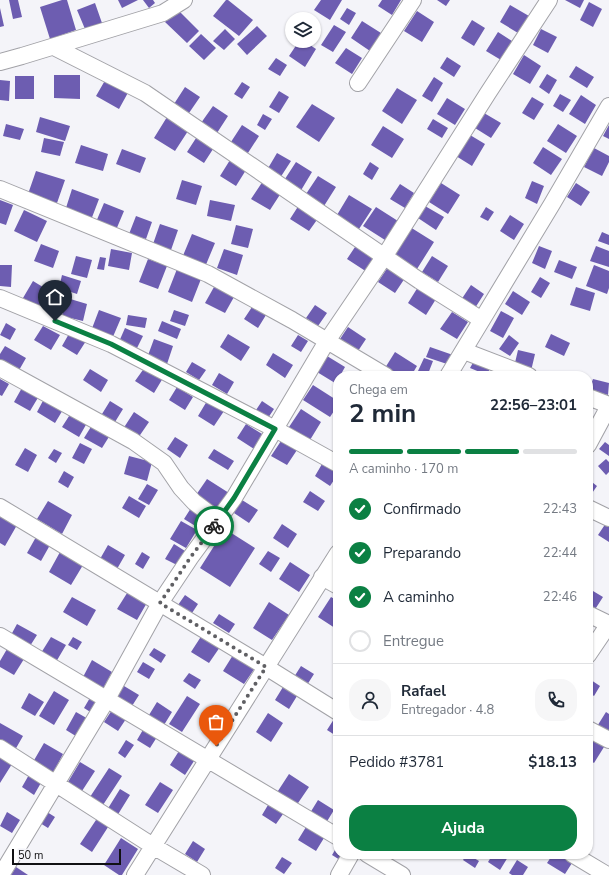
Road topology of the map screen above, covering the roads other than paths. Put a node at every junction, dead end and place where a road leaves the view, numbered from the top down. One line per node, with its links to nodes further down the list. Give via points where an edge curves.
1 (184, 0): 4 (street, via 163,13)
2 (413, 0): 6 (street)
3 (549, 0): 9 (street)
4 (54, 47): 5 (street); 9 (street, via 145,93)
5 (0, 62)
6 (358, 83)
7 (609, 106): 11 (street)
8 (0, 189): 12 (street, via 208,274)
9 (384, 257): 11 (street); 12 (street)
10 (0, 298): 20 (street, via 111,344)
11 (482, 320): 13 (street)
12 (327, 341): 15 (street); 20 (street)
13 (464, 351): 16 (street); 17 (street)
14 (0, 368): 26 (street, via 133,441 164,463 194,502)
15 (378, 371)
16 (451, 371)
17 (516, 371)
18 (593, 399): 19 (street)
19 (609, 406): 21 (street)
20 (275, 429): 22 (street); 26 (street)
21 (593, 436)
22 (333, 461)
23 (0, 506): 30 (street)
24 (593, 510): 25 (street)
25 (609, 518)
26 (218, 520): 30 (street)
27 (333, 560): 28 (street)
28 (322, 577): 29 (street); 35 (street)
29 (333, 583)
30 (160, 603): 35 (street); 36 (street)
31 (593, 616): 32 (street)
32 (609, 624): 34 (street)
33 (0, 636): 36 (street)
34 (593, 648)
35 (266, 667): 37 (street); 41 (street)
36 (107, 699): 41 (street); 42 (street)
37 (333, 709)
38 (593, 732): 39 (street)
39 (609, 740)
40 (0, 748): 42 (street)
41 (208, 759): 43 (street); 44 (street)
42 (56, 784): 44 (street); 48 (street)
43 (333, 834)
44 (153, 846): 49 (street); 50 (street)
45 (348, 859): 51 (street)
46 (375, 859): 52 (street)
47 (580, 859): 53 (street)
48 (1, 875)
49 (135, 875)
50 (202, 875)
51 (339, 875)
52 (402, 875)
53 (607, 875)

